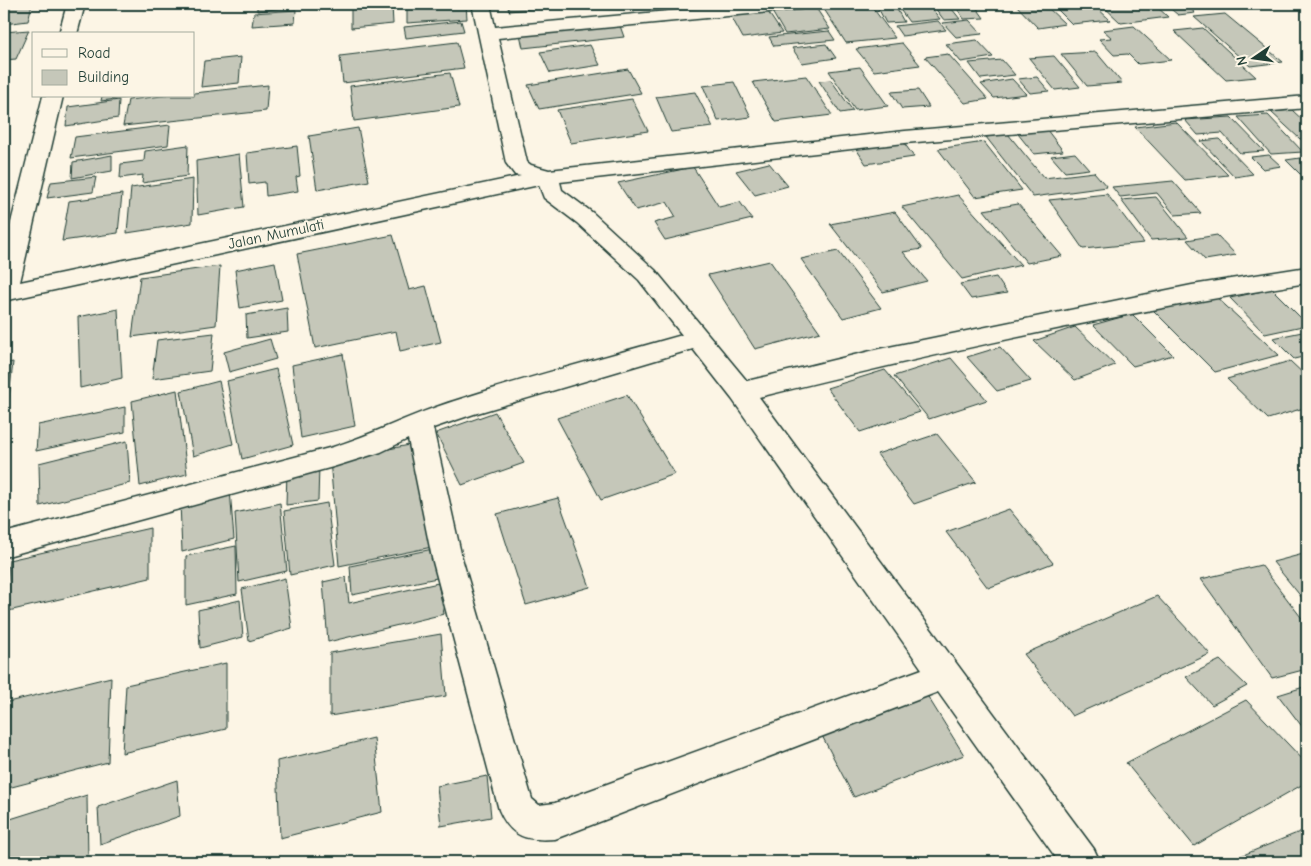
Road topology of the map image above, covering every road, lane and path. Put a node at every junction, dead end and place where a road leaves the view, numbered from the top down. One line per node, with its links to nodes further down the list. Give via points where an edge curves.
1 (76, 4): 4 (street)
2 (481, 4): 5 (street)
3 (800, 4): 5 (street)
4 (69, 32)
5 (488, 33): 8 (street, via 517,163 523,170)
6 (53, 98): 10 (street)
7 (1307, 102): 8 (street, Jalan Mumulati, via 905,136)
8 (548, 177): 10 (street, Jalan Mumulati); 11 (street, via 552,193 586,218 647,275)
9 (1307, 275): 12 (street, via 1192,293 878,358)
10 (4, 293)
11 (699, 339): 12 (street); 13 (street)
12 (741, 392): 15 (street)
13 (418, 423): 14 (street, via 371,445 334,457); 15 (street, via 447,558 517,810 533,823 556,821)
14 (4, 544)
15 (944, 675): 16 (street)
16 (1081, 862)

